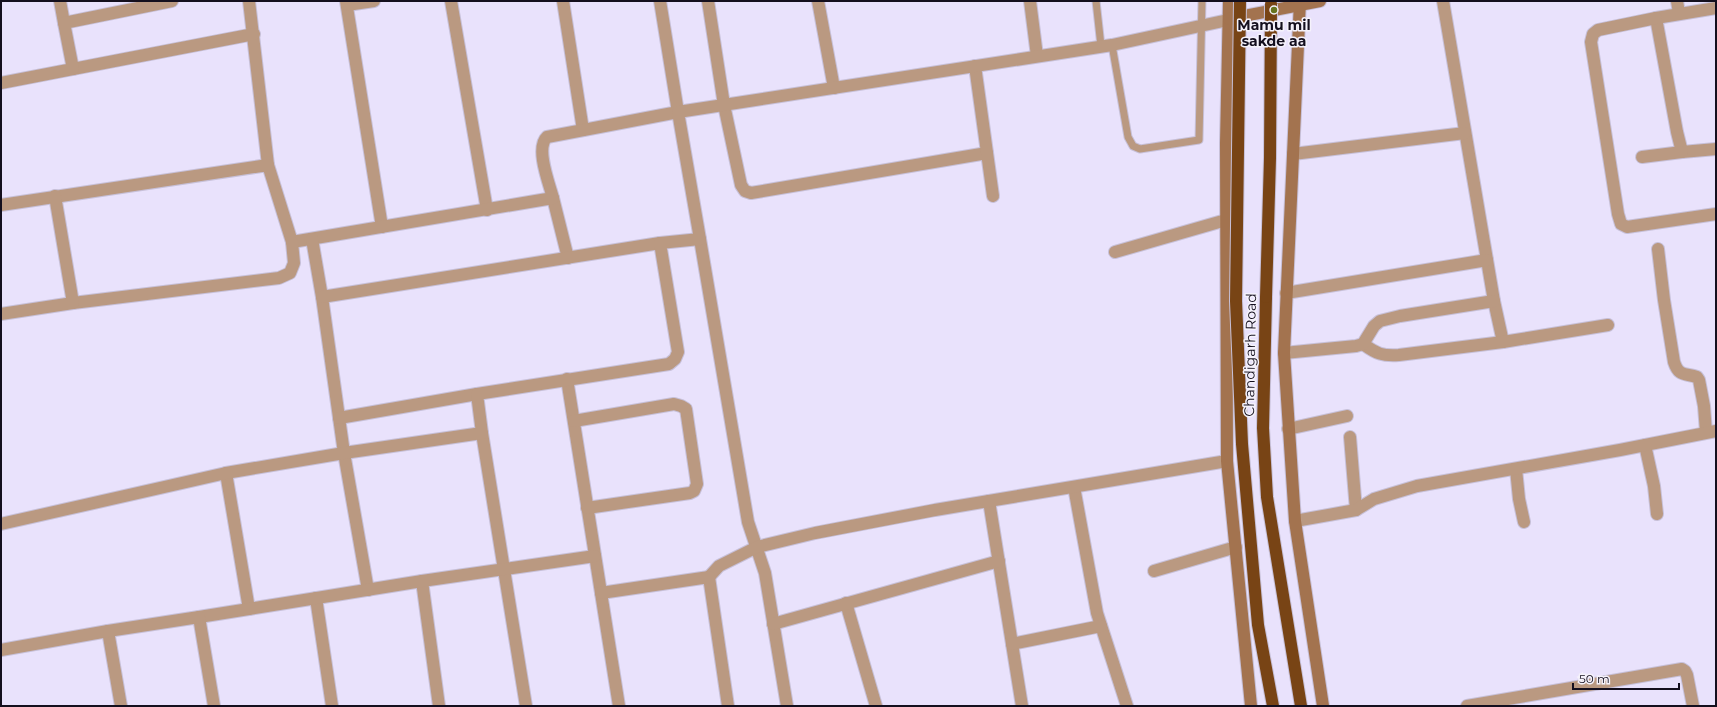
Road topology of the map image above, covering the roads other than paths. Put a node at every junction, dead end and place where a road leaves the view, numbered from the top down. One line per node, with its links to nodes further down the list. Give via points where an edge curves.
1 (60, 1): 25 (street)
2 (172, 1): 25 (street)
3 (249, 1): 27 (street)
4 (374, 1): 19 (street)
5 (451, 1): 48 (street)
6 (563, 1): 36 (street)
7 (660, 1): 35 (street)
8 (708, 1): 34 (street)
9 (818, 1): 33 (street)
10 (1030, 1): 29 (street)
11 (1096, 1): 28 (lane)
12 (1202, 1): 26 (lane)
13 (1229, 1): 24 (main road)
14 (1240, 1): 122 (highway, bridge, via 1236,301 1242,436 1258,625)
15 (1271, 1): 123 (highway, Chandigarh Road, bridge, via 1263,428 1267,497)
16 (1320, 1): 20 (main road)
17 (1443, 1): 37 (street)
18 (1677, 1): 22 (street)
19 (346, 3): 51 (street)
20 (1300, 3): 24 (main road); 41 (main road)
21 (1710, 6): 22 (street)
22 (1679, 13): 23 (street)
23 (1656, 18): 39 (street); 49 (street, via 1598,30 1592,34 1591,42 1621,224 1627,227)
24 (1228, 20): 26 (street); 50 (main road)
25 (64, 24): 31 (street)
26 (1202, 25): 28 (street); 28 (lane, via 1199,140 1140,149 1133,146 1128,137)
27 (254, 34): 31 (street); 43 (street)
28 (1106, 45): 29 (street)
29 (1037, 56): 30 (street)
30 (975, 66): 33 (street); 40 (street)
31 (73, 69): 32 (street)
32 (1, 83)
33 (834, 88): 34 (street)
34 (724, 105): 35 (street); 40 (street, via 741,185 745,191 751,193)
35 (678, 112): 36 (street); 53 (street)
36 (582, 130): 46 (street, via 547,137 544,140 541,150)
37 (1465, 132): 41 (street); 59 (street)
38 (1716, 149): 39 (street)
39 (1682, 152): 42 (street)
40 (987, 153): 45 (street)
41 (1293, 154): 60 (main road)
42 (1642, 156)
43 (268, 165): 44 (street); 54 (street)
44 (55, 196): 47 (street); 63 (street)
45 (993, 196)
46 (553, 198): 48 (street); 58 (street)
47 (1, 205)
48 (487, 210): 51 (street)
49 (1716, 214)
50 (1226, 220): 57 (street); 80 (main road)
51 (382, 227): 52 (street)
52 (312, 239): 54 (street); 61 (street)
53 (700, 239): 55 (street); 91 (street, via 748,522)
54 (292, 242): 63 (street, via 294,263 290,273 279,278)
55 (660, 243): 58 (street); 69 (street, via 678,352 676,359 669,364)
56 (1658, 249): 75 (street, via 1674,362 1681,374 1700,380)
57 (1115, 252)
58 (568, 258): 61 (street)
59 (1487, 260): 60 (street); 62 (street)
60 (1286, 293): 68 (main road)
61 (322, 297): 72 (street)
62 (1494, 301): 66 (street); 67 (street, via 1380,321)
63 (73, 303): 64 (street)
64 (1, 314)
65 (1608, 325): 66 (street)
66 (1504, 342): 67 (street, via 1385,356)
67 (1363, 344): 68 (street)
68 (1284, 353): 74 (main road)
69 (566, 379): 70 (street); 73 (street)
70 (477, 394): 72 (street); 76 (street)
71 (1347, 416): 74 (street)
72 (339, 418): 79 (street)
73 (574, 421): 85 (street); 85 (street, via 674,404 686,410 696,488 690,493)
74 (1288, 429): 88 (main road)
75 (1711, 432): 78 (street)
76 (482, 433): 79 (street); 95 (street)
77 (1350, 436): 86 (street)
78 (1645, 445): 81 (street); 87 (street)
79 (344, 453): 82 (street); 99 (street)
80 (1227, 461): 83 (street); 92 (main road)
81 (1516, 469): 86 (street, via 1417,486 1374,499); 89 (street)
82 (226, 473): 90 (street); 103 (street)
83 (1074, 487): 84 (street); 106 (street)
84 (989, 501): 91 (street, via 815,533); 94 (street)
85 (587, 508): 93 (street)
86 (1356, 510): 88 (street)
87 (1658, 514)
88 (1295, 521): 124 (main road)
89 (1524, 522)
90 (1, 524)
91 (757, 547): 97 (street, via 719,566); 105 (street, via 765,573)
92 (1236, 547): 96 (street); 121 (main road)
93 (595, 556): 95 (street); 100 (street)
94 (999, 561): 102 (street); 108 (street)
95 (505, 569): 98 (street); 114 (street)
96 (1154, 571)
97 (709, 577): 100 (street); 116 (street)
98 (422, 581): 99 (street); 113 (street)
99 (368, 590): 101 (street)
100 (601, 593): 115 (street)
101 (316, 598): 103 (street); 112 (street)
102 (846, 603): 105 (street); 118 (street)
103 (249, 609): 104 (street)
104 (198, 617): 107 (street); 111 (street)
105 (773, 624): 117 (street)
106 (1101, 626): 108 (street); 120 (street)
107 (108, 631): 109 (street); 110 (street)
108 (1012, 644): 119 (street)
109 (1, 650)
110 (121, 706)
111 (214, 706)
112 (332, 706)
113 (439, 706)
114 (526, 706)
115 (619, 706)
116 (728, 706)
117 (787, 706)
118 (876, 706)
119 (1022, 706)
120 (1127, 706)
121 (1251, 706)
122 (1273, 706)
123 (1302, 706)
124 (1324, 706)
125 (1467, 706): 126 (street, via 1682,669 1686,671)
126 (1693, 706)

